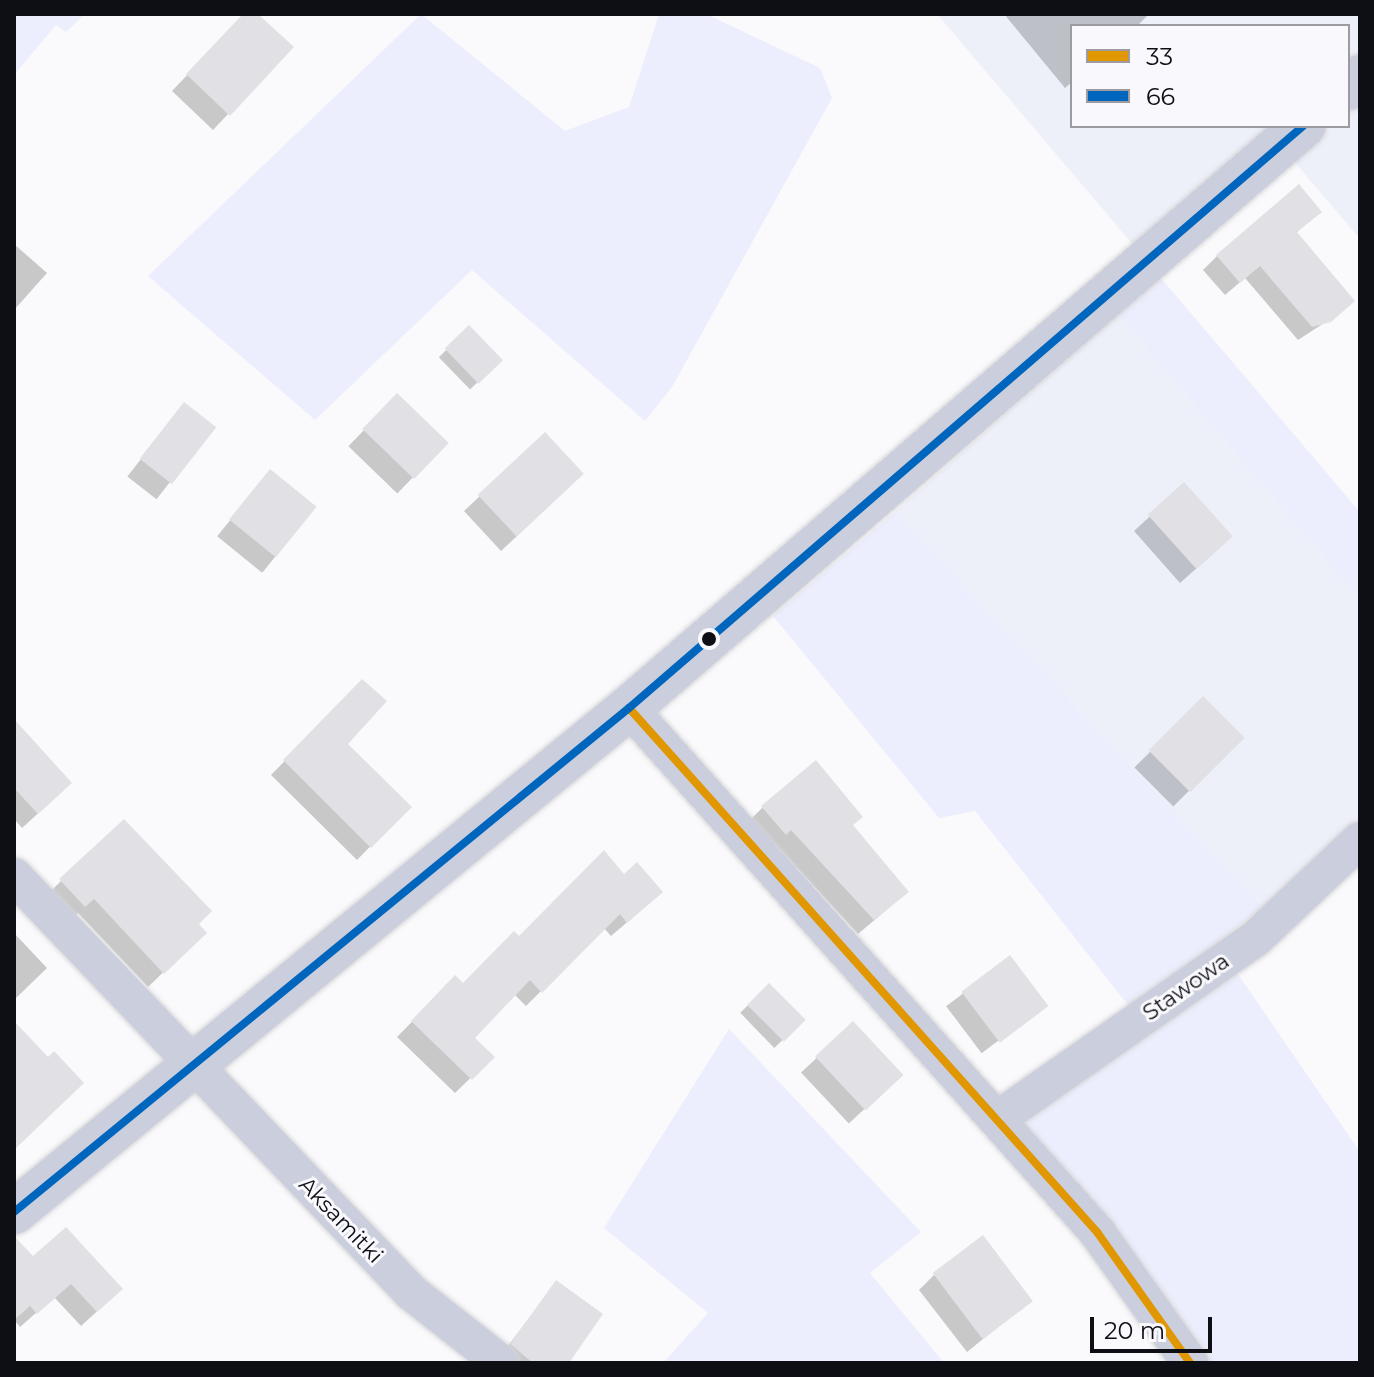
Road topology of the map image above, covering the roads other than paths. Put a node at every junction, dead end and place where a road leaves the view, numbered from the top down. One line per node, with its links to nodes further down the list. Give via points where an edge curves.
1 (1301, 128): 2 (street)
2 (629, 708): 5 (street); 6 (street)
3 (1360, 840): 6 (street, Stawowa, via 1255,939)
4 (14, 876): 5 (street, Aksamitki)
5 (192, 1065): 7 (street); 8 (street, Aksamitki, via 412,1293)
6 (999, 1118): 9 (street, via 1097,1232)
7 (14, 1212)
8 (501, 1363)
9 (1190, 1363)

